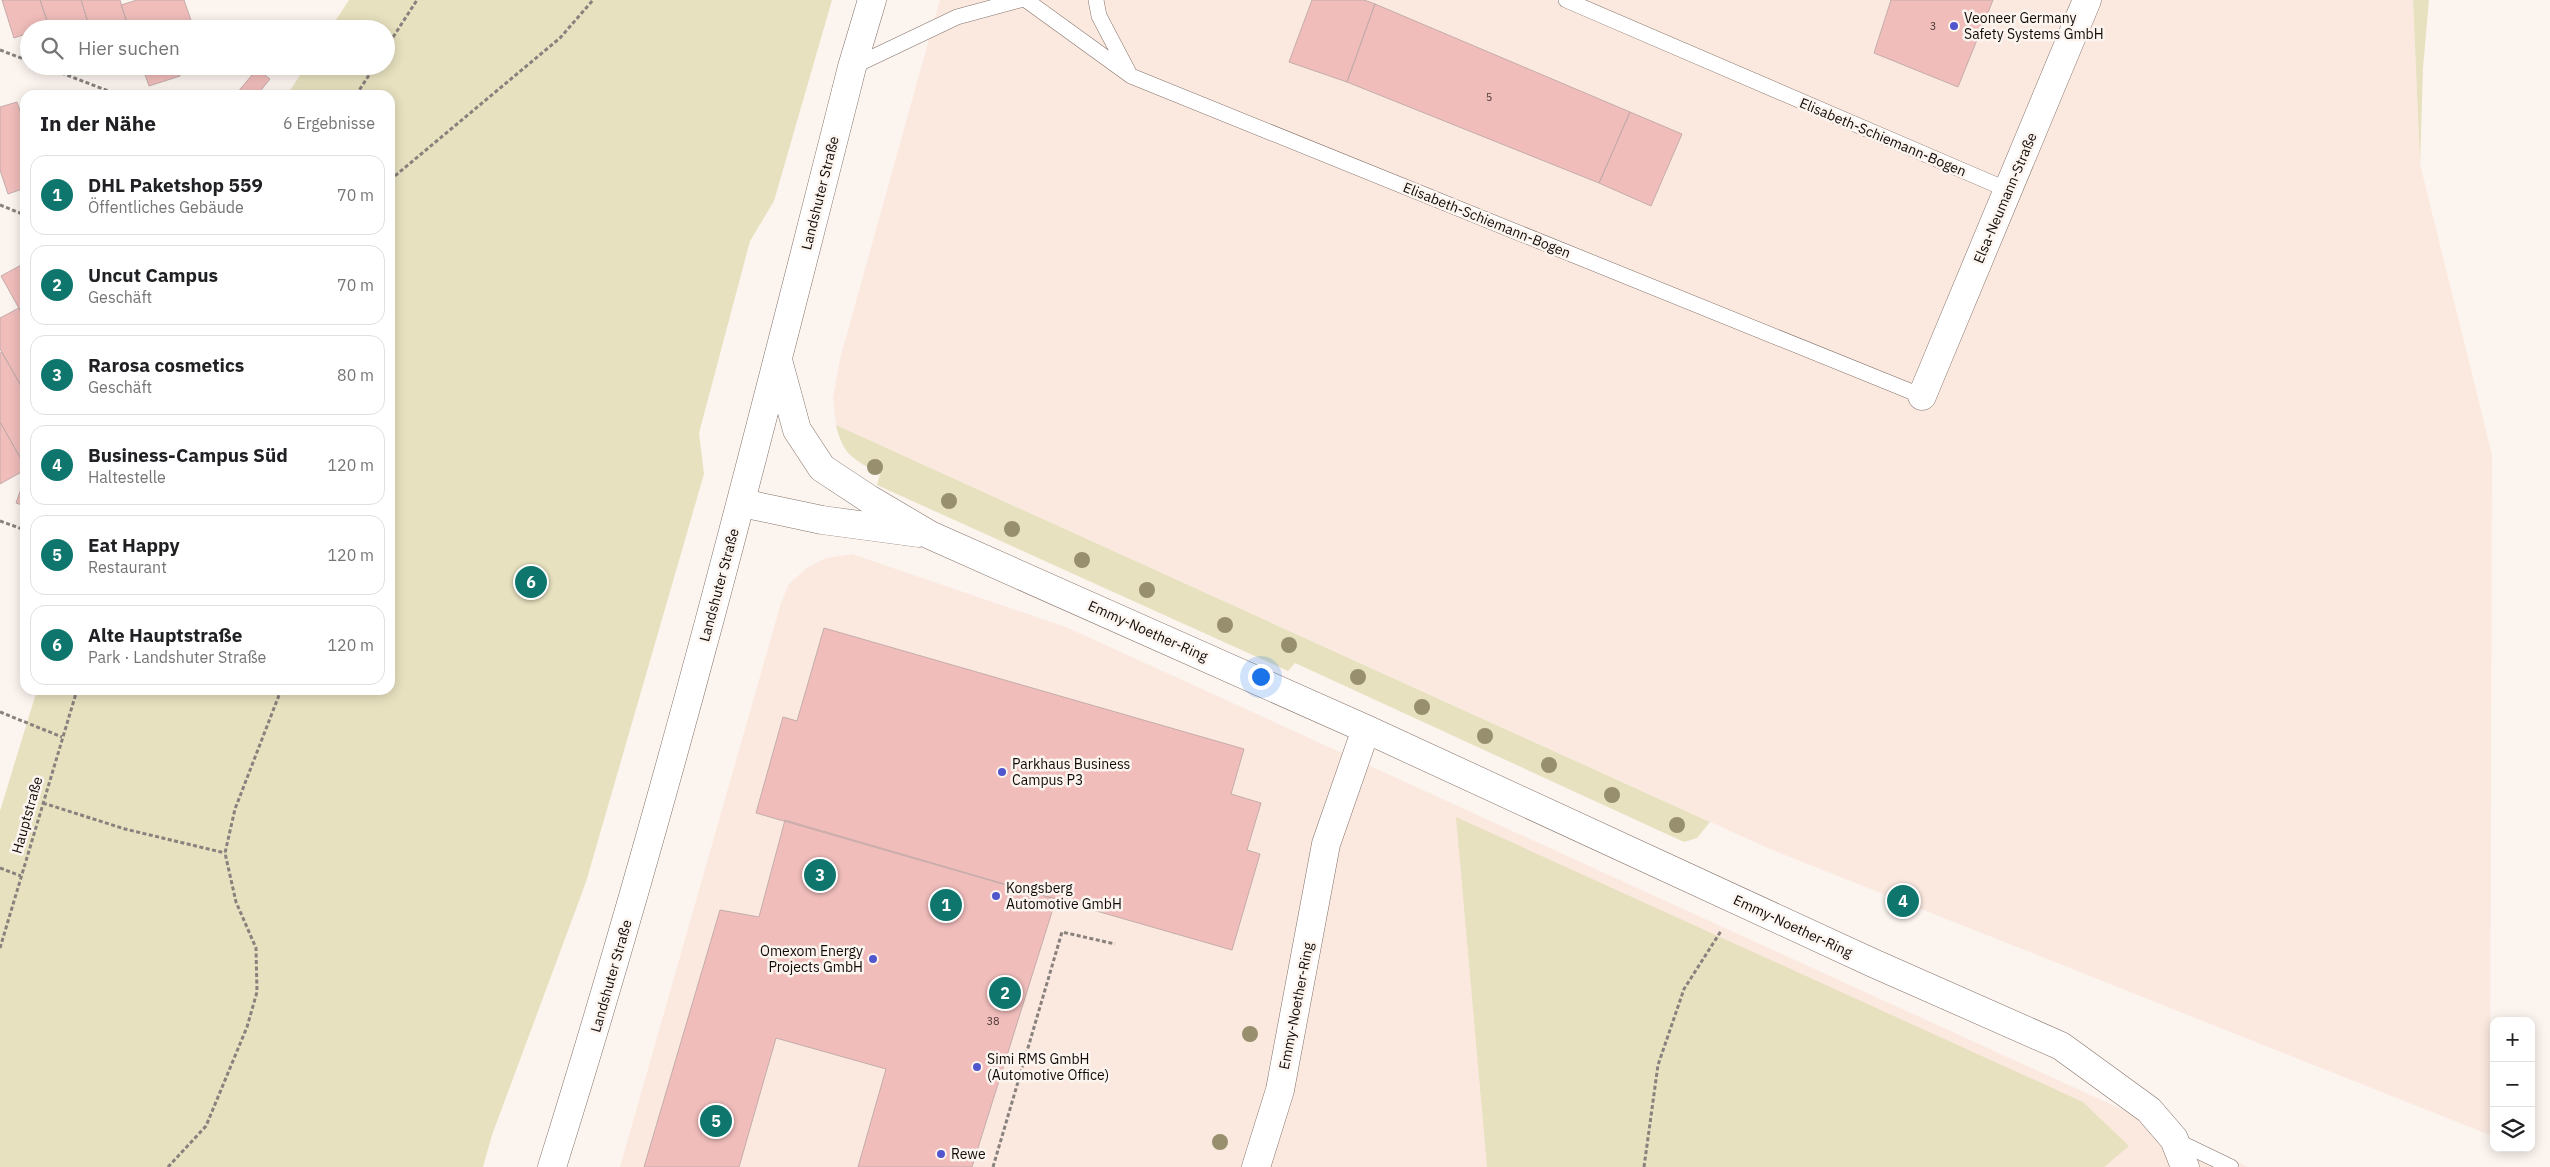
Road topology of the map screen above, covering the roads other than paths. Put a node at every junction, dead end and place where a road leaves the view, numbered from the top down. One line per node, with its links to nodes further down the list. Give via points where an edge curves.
1 (872, 0): 7 (street, Landshuter Straße)
2 (1020, 0): 7 (lane, via 957,17)
3 (1026, 0): 8 (lane, Elisabeth-Schiemann-Bogen)
4 (1096, 0): 8 (lane, via 1099,16)
5 (1566, 0): 9 (lane, Elisabeth-Schiemann-Bogen)
6 (2087, 0): 9 (street, Elsa-Neumann-Straße)
7 (852, 67): 10 (street, Landshuter Straße)
8 (1131, 76): 11 (lane, Elisabeth-Schiemann-Bogen)
9 (2008, 190): 11 (street, Elsa-Neumann-Straße)
10 (778, 360): 12 (street, Landshuter Straße); 13 (street, Emmy-Noether-Ring, via 796,430 822,468)
11 (1922, 396)
12 (742, 502): 13 (street, Emmy-Noether-Ring, via 822,520); 16 (street, Landshuter Straße, via 605,998)
13 (930, 535): 14 (street, Emmy-Noether-Ring)
14 (1366, 729): 15 (street, Emmy-Noether-Ring, via 2060,1046 2149,1110); 17 (street, Emmy-Noether-Ring, via 1326,844 1280,1090)
15 (2174, 1139): 18 (street, Emmy-Noether-Ring); 19 (lane)
16 (552, 1167)
17 (1256, 1167)
18 (2185, 1167)
19 (2231, 1167)

